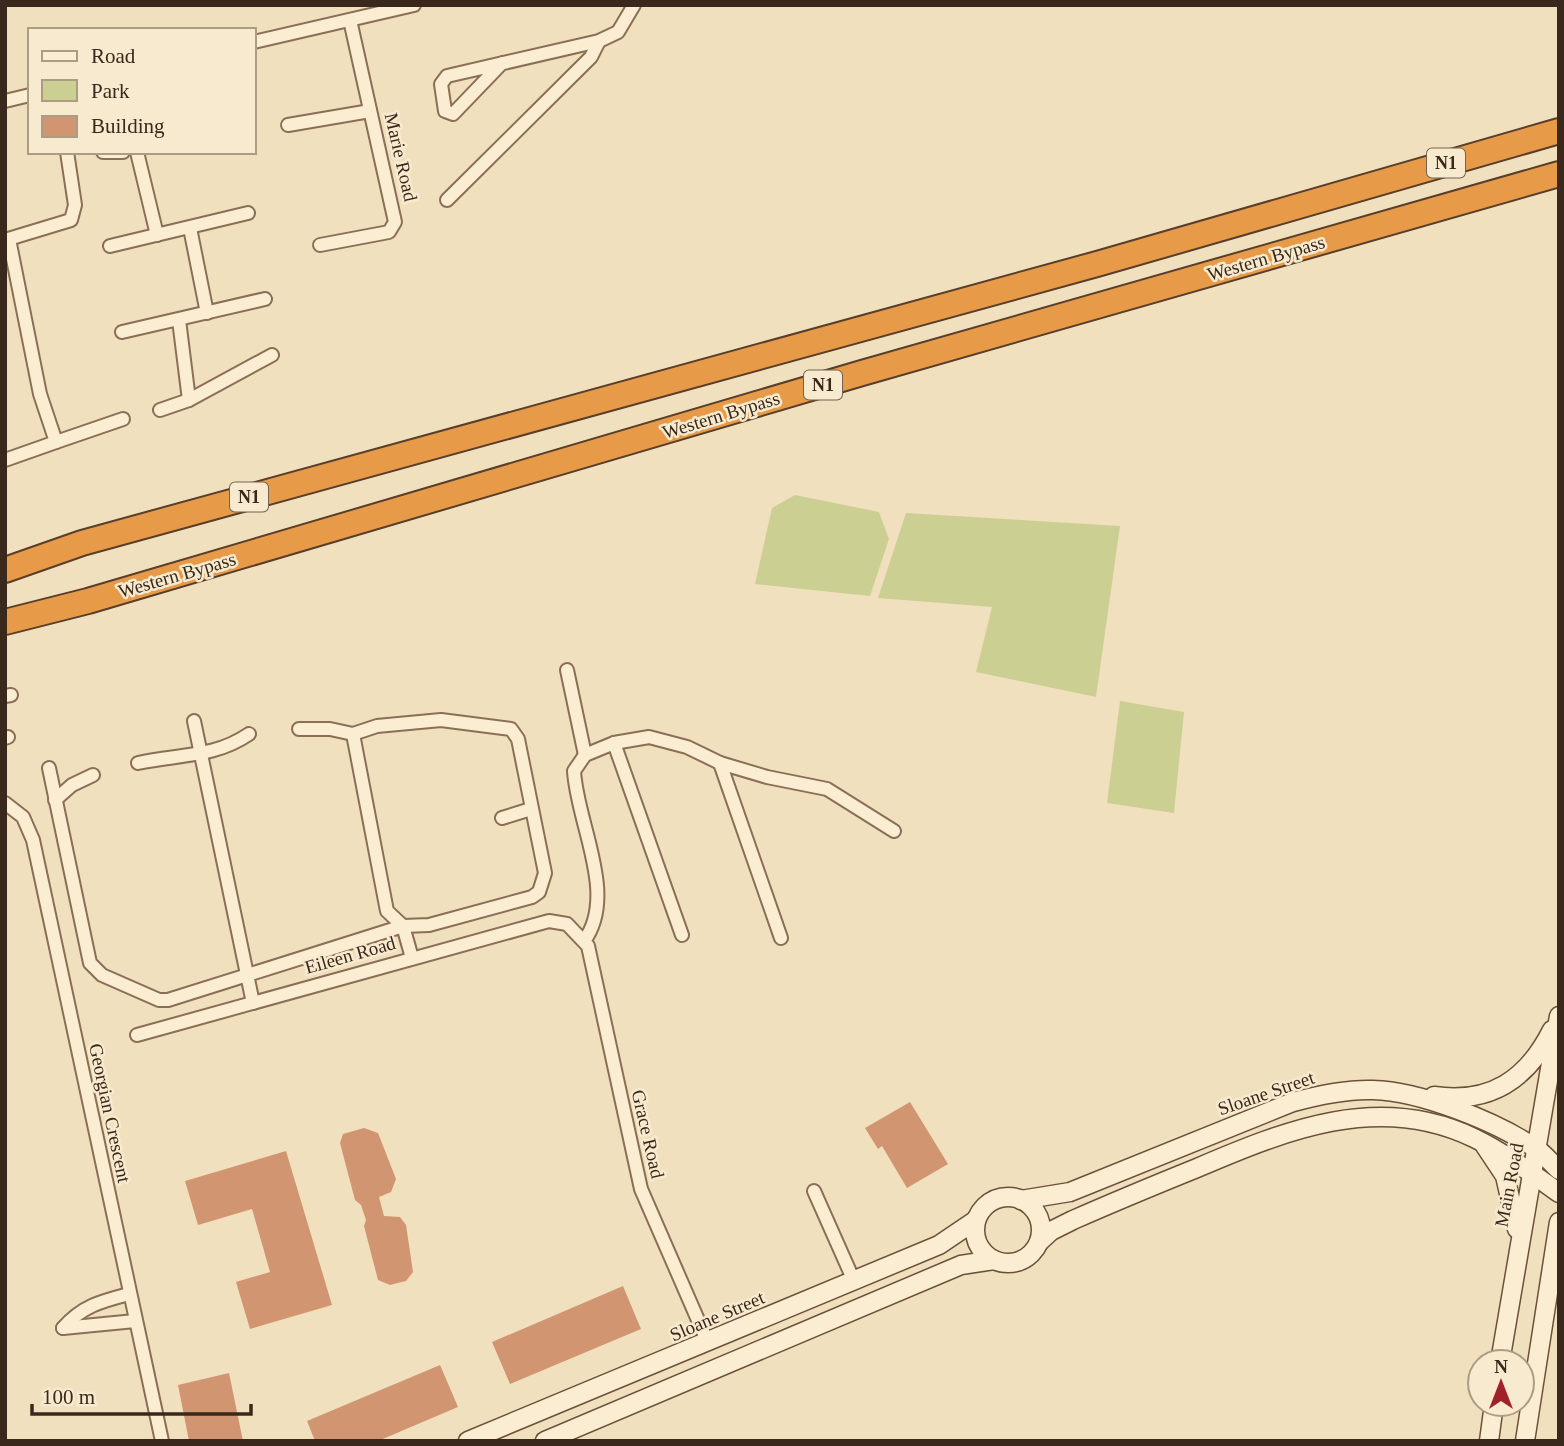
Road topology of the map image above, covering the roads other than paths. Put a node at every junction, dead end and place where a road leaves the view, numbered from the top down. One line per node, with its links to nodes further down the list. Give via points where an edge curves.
1 (414, 5): 3 (street)
2 (634, 5): 4 (street, via 618,32)
3 (349, 20): 5 (street); 9 (street, Marie Road)
4 (598, 41): 6 (street); 15 (street, via 591,57)
5 (256, 42)
6 (502, 63): 6 (street, via 443,79 445,111 453,114)
7 (28, 95): 8 (street)
8 (5, 101)
9 (370, 111): 10 (street); 20 (street, Marie Road, via 395,217 393,228)
10 (288, 125)
11 (1559, 131): 32 (highway, N1)
12 (67, 154): 19 (street, via 75,205 71,220)
13 (137, 154): 18 (street)
14 (1559, 173): 33 (highway, Western Bypass / N1)
15 (447, 200)
16 (248, 213): 17 (street)
17 (190, 228): 18 (street); 23 (street)
18 (157, 235): 21 (street)
19 (7, 239): 30 (street, via 40,394)
20 (320, 245)
21 (110, 246)
22 (265, 299): 23 (street)
23 (207, 313): 24 (street)
24 (179, 320): 25 (street); 27 (street)
25 (122, 332)
26 (272, 355): 27 (street)
27 (188, 400): 28 (street)
28 (160, 410)
29 (123, 419): 30 (street)
30 (56, 442): 31 (street)
31 (5, 460)
32 (5, 567)
33 (88, 601): 34 (highway, Western Bypass / N1); 35 (highway)
34 (5, 622)
35 (5, 631)
36 (567, 670): 43 (street)
37 (194, 721): 42 (street)
38 (299, 729): 40 (street)
39 (249, 734): 42 (street, via 229,747)
40 (354, 734): 50 (street, via 377,726 441,720 511,729); 53 (street, via 387,911)
41 (614, 743): 43 (street); 45 (street, via 649,737 687,747); 55 (street)
42 (202, 755): 44 (street); 59 (street)
43 (585, 755): 57 (street, via 574,776 597,889 597,915)
44 (138, 763)
45 (720, 763): 52 (street, via 835,793); 56 (street)
46 (49, 768): 48 (street)
47 (93, 775): 48 (street)
48 (55, 800): 59 (street, via 86,956 94,970 163,1000)
49 (5, 803): 81 (street, Georgian Crescent, via 23,817 33,840)
50 (531, 809): 51 (street); 53 (street, via 545,873 539,892 429,925)
51 (502, 818)
52 (894, 831)
53 (403, 926): 58 (street); 59 (street)
54 (574, 929): 57 (street, Grace Road); 58 (street, Eileen Road, via 549,921)
55 (682, 935)
56 (781, 938)
57 (584, 941): 84 (street, Grace Road, via 589,946 640,1189)
58 (412, 958): 60 (street, Eileen Road)
59 (247, 974): 60 (street)
60 (253, 1003): 62 (street, Eileen Road)
61 (1559, 1016): 63 (street, via 1530,1065 1493,1092 1451,1099); 65 (street, Main Road)
62 (137, 1035)
63 (1375, 1090): 65 (street, Sloane Street, via 1451,1109); 70 (street, Sloane Street, via 1293,1102 1070,1192)
64 (1482, 1142): 67 (street); 73 (street, via 1429,1123 1382,1117 1294,1128 1073,1220); 74 (street, via 1505,1176)
65 (1538, 1149): 66 (street, Sloane Street); 67 (street, Main Road)
66 (1559, 1170)
67 (1533, 1175): 69 (street); 74 (street, Main Road)
68 (814, 1191): 79 (street)
69 (1559, 1194)
70 (1021, 1200): 71 (street, via 998,1199 983,1208); 73 (street, via 1030,1205 1040,1222)
71 (976, 1220): 76 (street, Sloane Street); 77 (street, via 976,1239)
72 (1559, 1222): 75 (street)
73 (1039, 1242): 77 (street, via 1020,1261)
74 (1519, 1243): 85 (street, Main Road)
75 (1556, 1246): 91 (street)
76 (915, 1255): 78 (street); 79 (street, Sloane Street)
77 (994, 1260): 78 (street, via 961,1265)
78 (936, 1276): 80 (street)
79 (853, 1281): 80 (street, via 863,1291); 84 (street, Sloane Street)
80 (898, 1292): 83 (street)
81 (129, 1294): 82 (street, Georgian Crescent); 82 (street, via 93,1303 63,1328)
82 (135, 1321): 87 (street, Georgian Crescent)
83 (813, 1328): 84 (street, via 790,1329 718,1354); 89 (street)
84 (708, 1343): 88 (street, Sloane Street)
85 (1502, 1348)
86 (1492, 1418): 90 (street)
87 (162, 1441)
88 (468, 1441)
89 (545, 1441)
90 (1489, 1441)
91 (1525, 1441)

